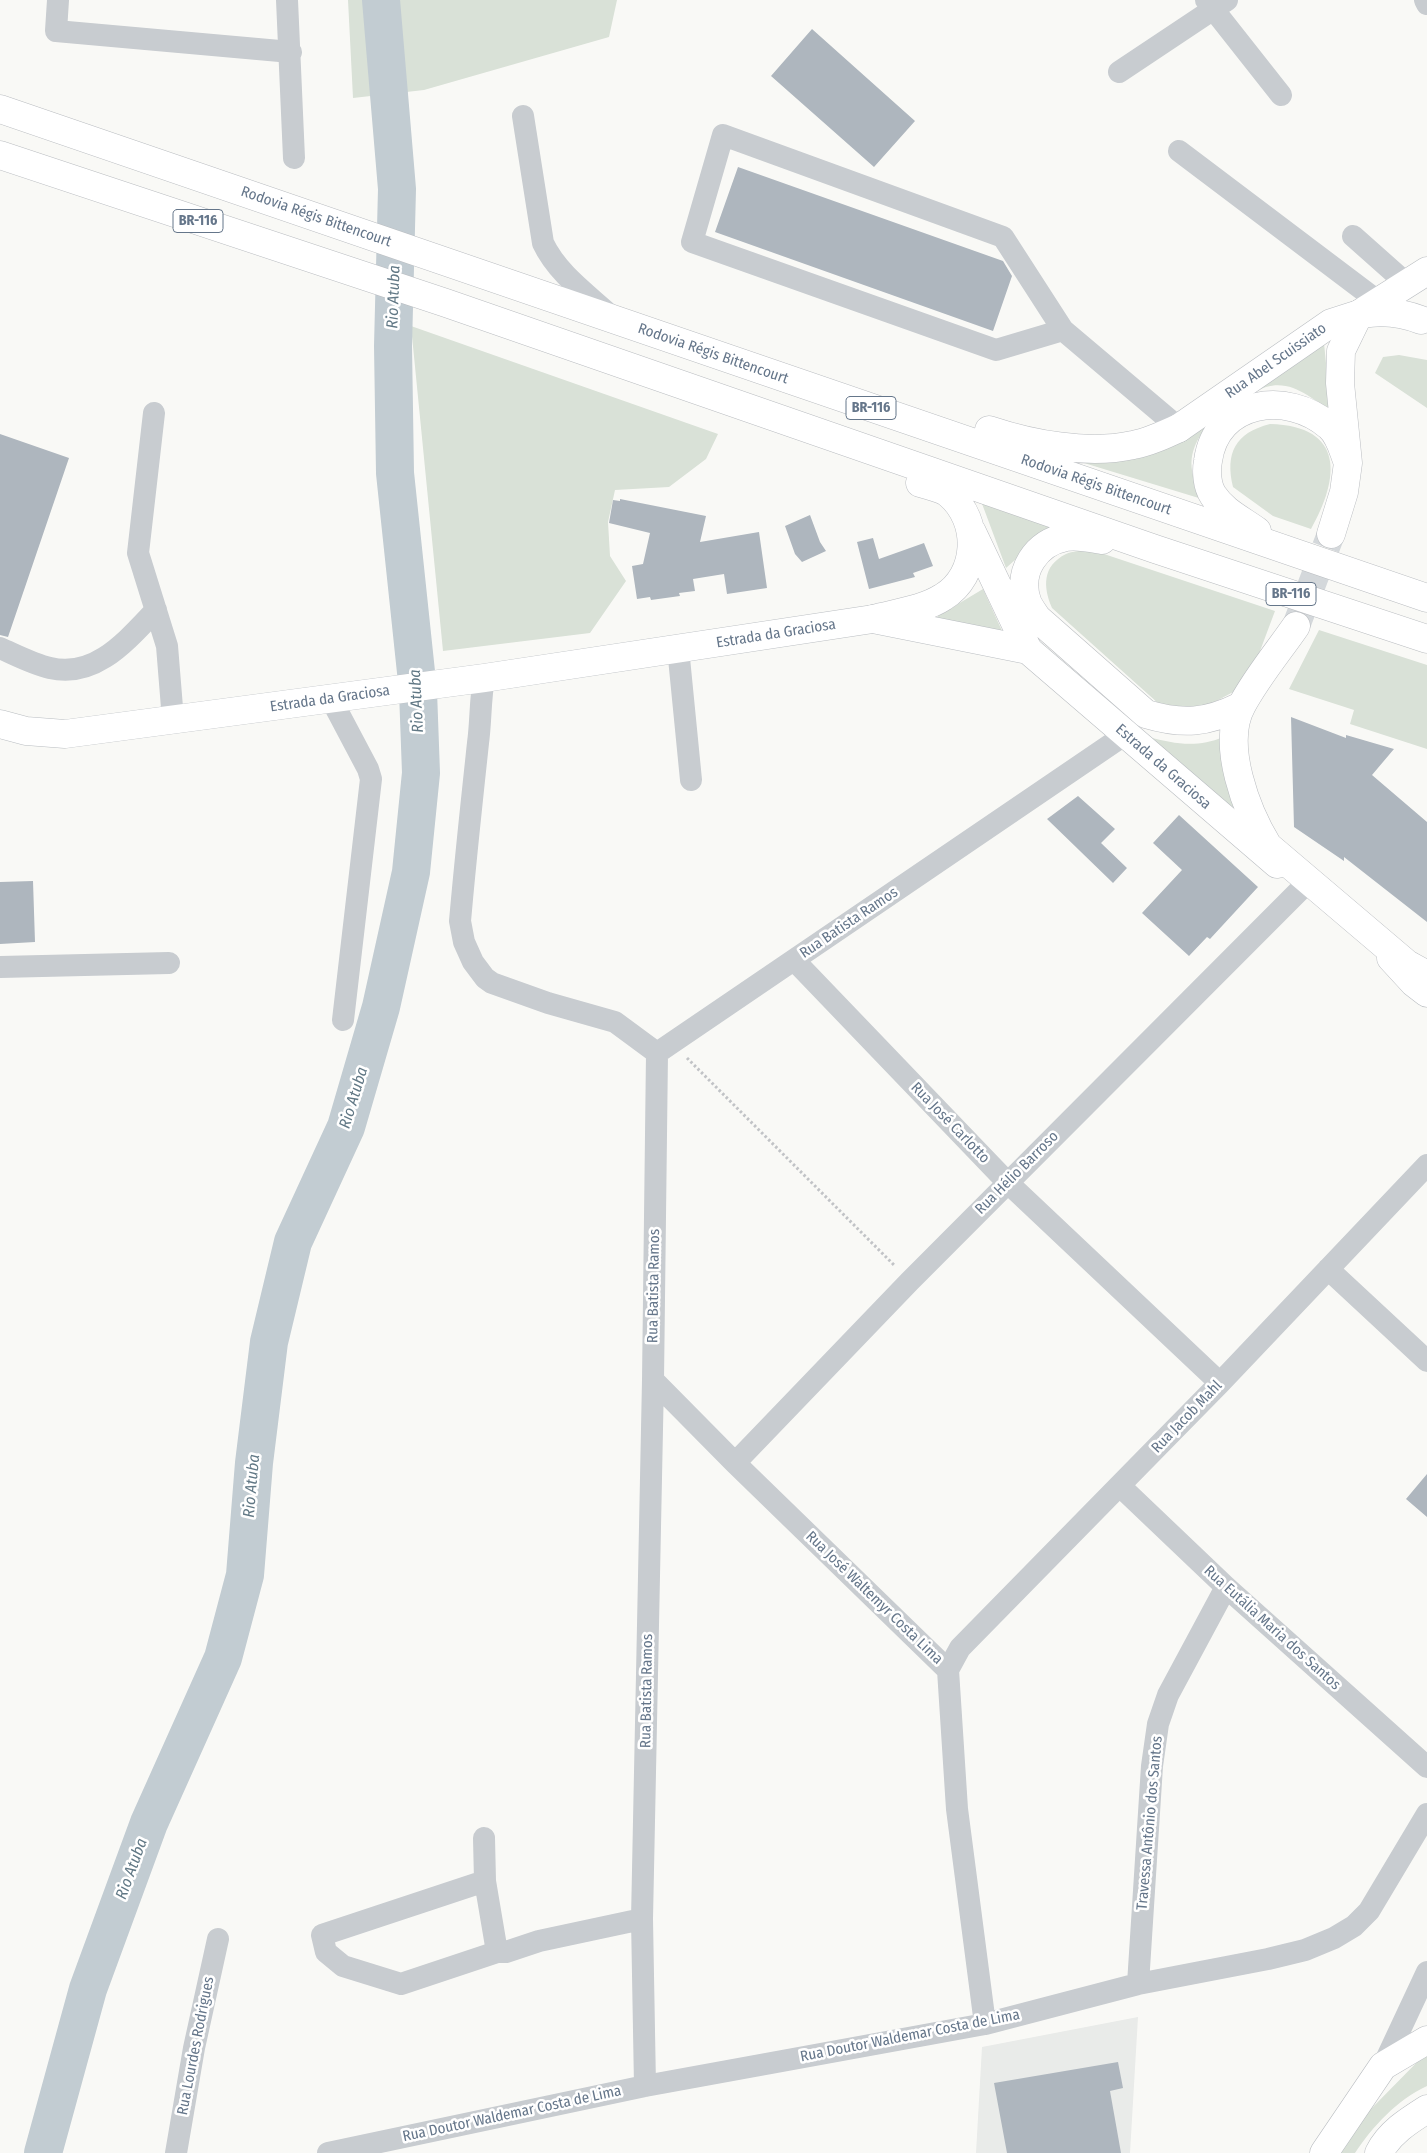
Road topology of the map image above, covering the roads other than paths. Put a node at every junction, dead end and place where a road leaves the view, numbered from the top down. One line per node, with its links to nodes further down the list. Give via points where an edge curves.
1 (58, 0): 6 (street, via 56,31)
2 (288, 0): 6 (street)
3 (1424, 0): 5 (street)
4 (1215, 3): 7 (street); 8 (street)
5 (1427, 4)
6 (291, 52): 13 (street)
7 (1119, 72)
8 (1281, 95)
9 (0, 109): 17 (main road, Rodovia Régis Bittencourt / BR-116)
10 (523, 116): 17 (street, via 543,243 549,256)
11 (1178, 151): 16 (street)
12 (0, 155): 20 (main road, BR-116)
13 (294, 158)
14 (1353, 236): 15 (street)
15 (1420, 281): 16 (main road, Rua Abel Scuissiato); 18 (main road)
16 (1369, 308): 18 (main road, via 1394,312); 22 (main road, Rua Abel Scuissiato, via 1331,323); 23 (main road, via 1341,351 1340,383)
17 (616, 320): 22 (main road, Rua Abel Scuissiato, via 771,355 1017,439 1107,449 1157,438); 27 (main road, Rodovia Régis Bittencourt / BR-116)
18 (1424, 325)
19 (1064, 330): 19 (street, via 1003,237 722,135 692,242 996,350); 22 (street)
20 (601, 356): 24 (main road, via 741,423 947,492 961,508); 26 (main road, BR-116)
21 (154, 413): 29 (street, via 138,553)
22 (1179, 428)
23 (1348, 463): 25 (main road, via 1344,492); 27 (main road, via 1340,440 1331,427 1311,413 1287,406 1263,405 1240,412 1222,427 1210,447 1206,470 1212,494 1227,510)
24 (970, 526): 30 (main road, via 968,566 954,588 932,603); 35 (main road)
25 (1331, 534)
26 (1155, 549): 32 (main road, BR-116); 38 (main road, via 1069,536 1051,541 1036,552 1027,567 1024,585 1027,603 1037,618 1146,714 1185,722 1223,715)
27 (1291, 552): 28 (main road, Rodovia Régis Bittencourt / BR-116)
28 (1427, 598)
29 (156, 610): 33 (street, via 113,654 96,664 72,670 51,668); 39 (street, via 168,646)
30 (873, 619): 34 (main road, Estrada da Graciosa); 35 (main road, Estrada da Graciosa)
31 (1296, 626): 38 (main road)
32 (1427, 639)
33 (0, 648)
34 (678, 648): 36 (main road, Estrada da Graciosa); 42 (street)
35 (1028, 650): 41 (main road, Estrada da Graciosa)
36 (484, 678): 37 (main road, Estrada da Graciosa); 51 (street, via 460,915 464,942 472,962 492,983 614,1022)
37 (331, 698): 39 (main road, Estrada da Graciosa); 50 (street, via 371,779)
38 (1241, 706): 44 (main road, via 1236,725 1237,764 1240,786 1256,825 1268,846)
39 (172, 720): 40 (main road, Estrada da Graciosa, via 66,734 26,731)
40 (0, 724)
41 (1126, 734): 43 (main road, Estrada da Graciosa); 45 (street, Rua Batista Ramos)
42 (691, 780)
43 (1303, 887): 44 (main road, Estrada da Graciosa); 53 (street, Rua Hélio Barroso)
44 (1362, 927): 48 (main road, via 1407,964); 49 (main road, Estrada da Graciosa)
45 (794, 960): 51 (street, Rua Batista Ramos); 53 (street, Rua José Carlotto)
46 (169, 963): 47 (street)
47 (0, 967)
48 (1427, 975)
49 (1427, 993)
50 (343, 1020)
51 (665, 1048): 56 (street, Rua Batista Ramos)
52 (1427, 1165): 54 (street, Rua Jacob Mahl)
53 (1007, 1182): 57 (street, Rua José Carlotto); 58 (street, Rua Hélio Barroso)
54 (1328, 1269): 55 (street); 57 (street, Rua Jacob Mahl)
55 (1427, 1361)
56 (653, 1380): 58 (street, Rua José Waltemyr Costa Lima); 66 (street, Rua Batista Ramos)
57 (1220, 1383): 59 (street, Rua Jacob Mahl)
58 (735, 1464): 61 (street, Rua José Waltemyr Costa Lima)
59 (1120, 1486): 60 (street, Rua Eutália Maria dos Santos); 61 (street, Rua Jacob Mahl, via 960,1648)
60 (1226, 1587): 62 (street, Rua Eutália Maria dos Santos); 70 (street, Travessa Antônio dos Santos, via 1168,1695 1158,1724 1152,1766)
61 (948, 1670): 71 (street, Rua José Waltemyr Costa Lima, via 957,1809)
62 (1427, 1767)
63 (1427, 1814): 70 (street, Rua Doutor Waldemar Costa de Lima, via 1369,1911 1354,1926 1334,1938 1305,1950 1268,1959)
64 (484, 1838): 65 (street)
65 (485, 1881): 68 (street); 68 (street, via 322,1935 326,1952 343,1966 400,1984)
66 (642, 1919): 68 (street); 74 (street, Rua Batista Ramos)
67 (218, 1939): 76 (street, Rua Lourdes Rodrigues, via 194,2048)
68 (497, 1952)
69 (1427, 1972): 73 (street)
70 (1138, 1984): 71 (street, Rua Doutor Waldemar Costa de Lima)
71 (986, 2024): 74 (street, Rua Doutor Waldemar Costa de Lima)
72 (1427, 2040): 73 (main road)
73 (1383, 2066): 78 (main road)
74 (645, 2086): 77 (street, Rua Doutor Waldemar Costa de Lima)
75 (1427, 2109): 79 (main road, via 1384,2142)
76 (176, 2153)
77 (328, 2153)
78 (1324, 2153)
79 (1379, 2153)

